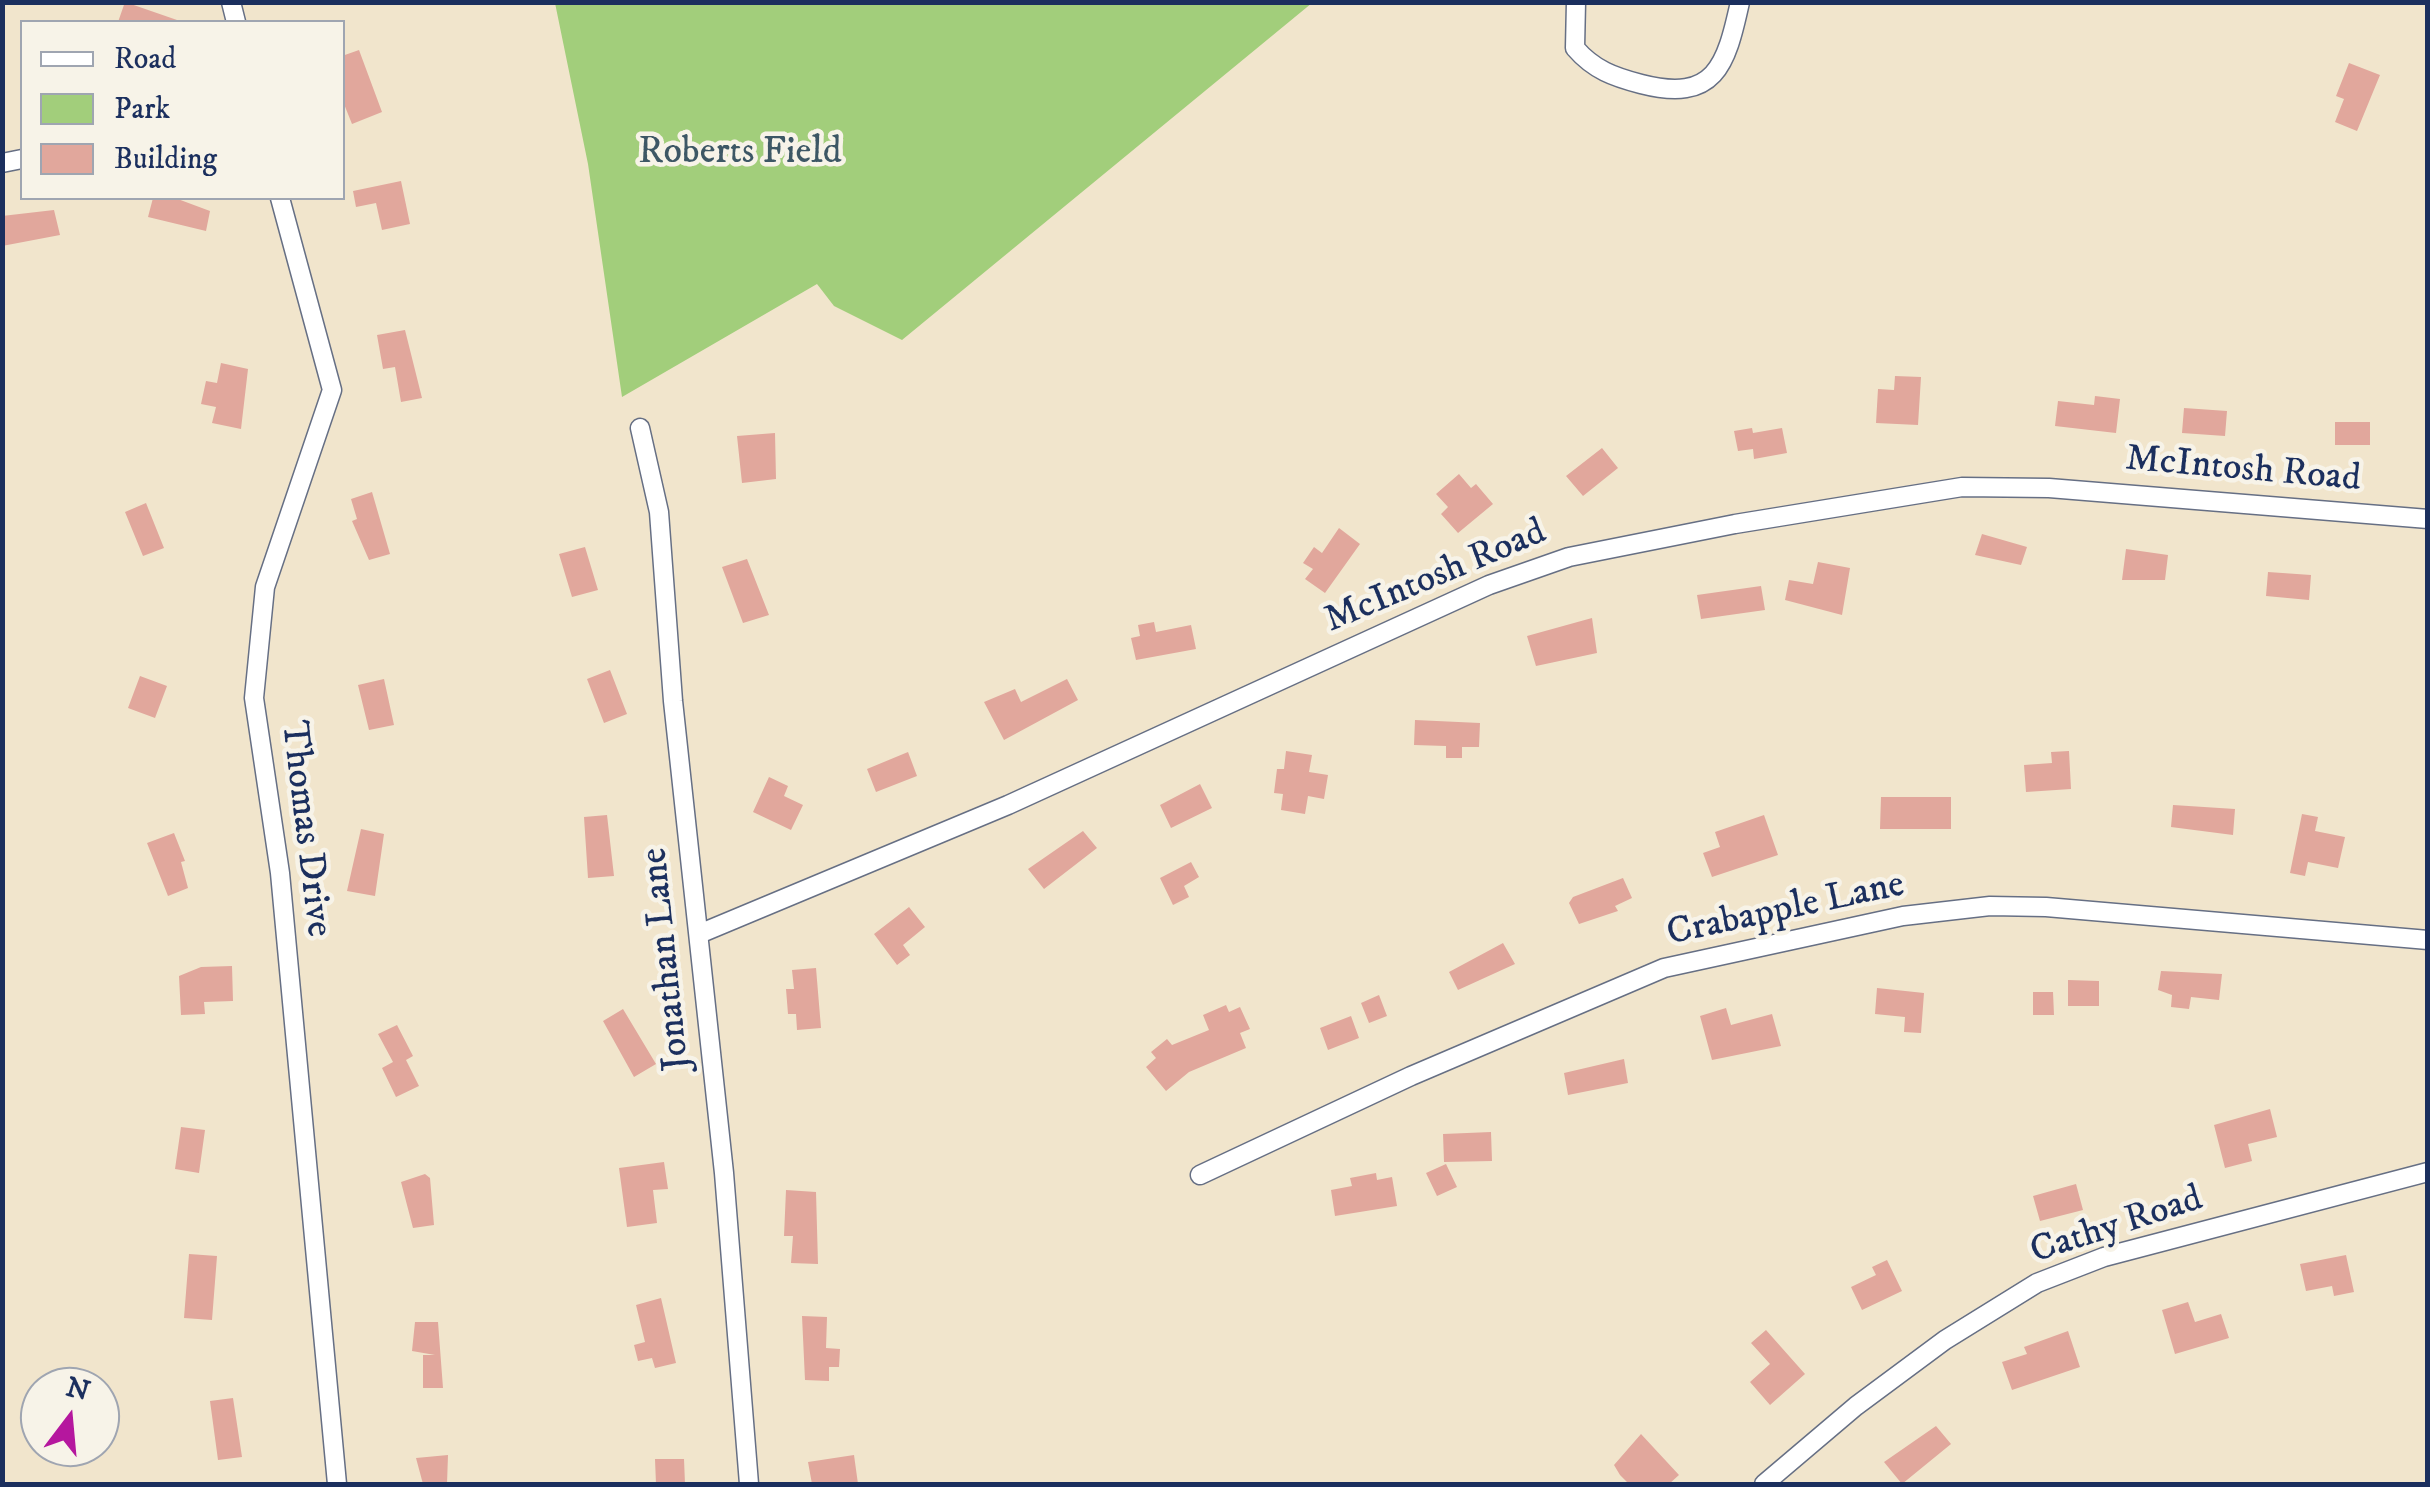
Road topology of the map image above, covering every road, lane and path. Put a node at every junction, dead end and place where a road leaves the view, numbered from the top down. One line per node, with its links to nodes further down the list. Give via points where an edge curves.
1 (1576, 2): 2 (street, via 1574,48 1591,66 1676,93 1701,86 1723,65)
2 (1740, 2)
3 (281, 200): 10 (street, Thomas Drive, via 332,390 265,587 254,698 280,872)
4 (640, 428): 6 (street, Jonathan Lane, via 660,512)
5 (2428, 519): 6 (street, McIntosh Road, via 1962,487 1570,557 1488,585 1008,804)
6 (699, 934): 11 (street, Jonathan Lane)
7 (2428, 940): 9 (street, Crabapple Lane, via 2046,907 1903,916 1664,968)
8 (2428, 1172): 12 (street, Cathy Road, via 2104,1258 2037,1283 1945,1340)
9 (1200, 1175)
10 (337, 1484)
11 (750, 1484)
12 (1764, 1484)

